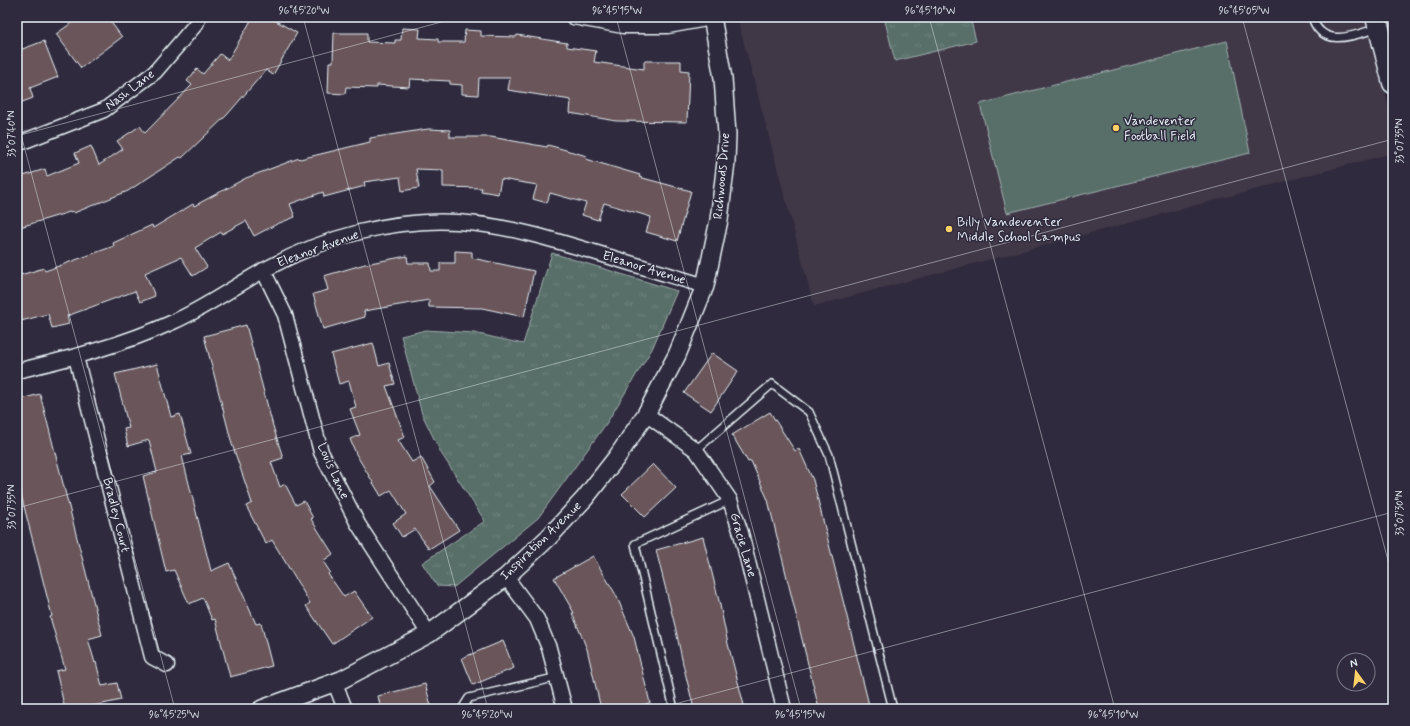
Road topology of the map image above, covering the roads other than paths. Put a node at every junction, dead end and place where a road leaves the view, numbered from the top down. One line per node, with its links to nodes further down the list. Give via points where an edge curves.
1 (199, 17): 7 (street, Nash Lane, via 196,24 155,72 104,110)
2 (573, 17): 3 (street, via 622,26 668,26)
3 (712, 17): 9 (street, Richwoods Drive, via 726,106 726,162 719,220)
4 (1312, 17): 5 (lane, via 1320,31 1334,38)
5 (1383, 24): 6 (main road)
6 (1393, 83)
7 (17, 144)
8 (263, 270): 9 (street, Eleanor Avenue, via 313,248 361,232 412,224 458,222 534,234); 10 (street, Eleanor Avenue, via 223,296 174,322 125,342); 16 (street, Louis Lane, via 285,315 322,452 358,524)
9 (705, 286): 12 (street, Inspiration Avenue, via 676,355)
10 (76, 357): 11 (street, Eleanor Avenue); 17 (street, Bradley Court, via 152,657)
11 (17, 371)
12 (646, 414): 13 (street, Gracie Lane); 15 (street, Inspiration Avenue, via 585,498)
13 (696, 450): 14 (street, Gracie Lane); 26 (lane, via 772,384 809,412 829,455)
14 (730, 500): 24 (lane, via 635,544); 25 (street, Gracie Lane, via 741,533)
15 (506, 577): 16 (street, Inspiration Avenue); 18 (street, via 537,619)
16 (429, 634): 19 (street, Inspiration Avenue)
17 (166, 666)
18 (558, 677): 22 (lane, via 469,698); 23 (street)
19 (335, 683): 20 (street, Inspiration Avenue); 21 (street)
20 (262, 709)
21 (344, 709)
22 (462, 709)
23 (566, 709)
24 (674, 709)
25 (784, 709)
26 (893, 709)

